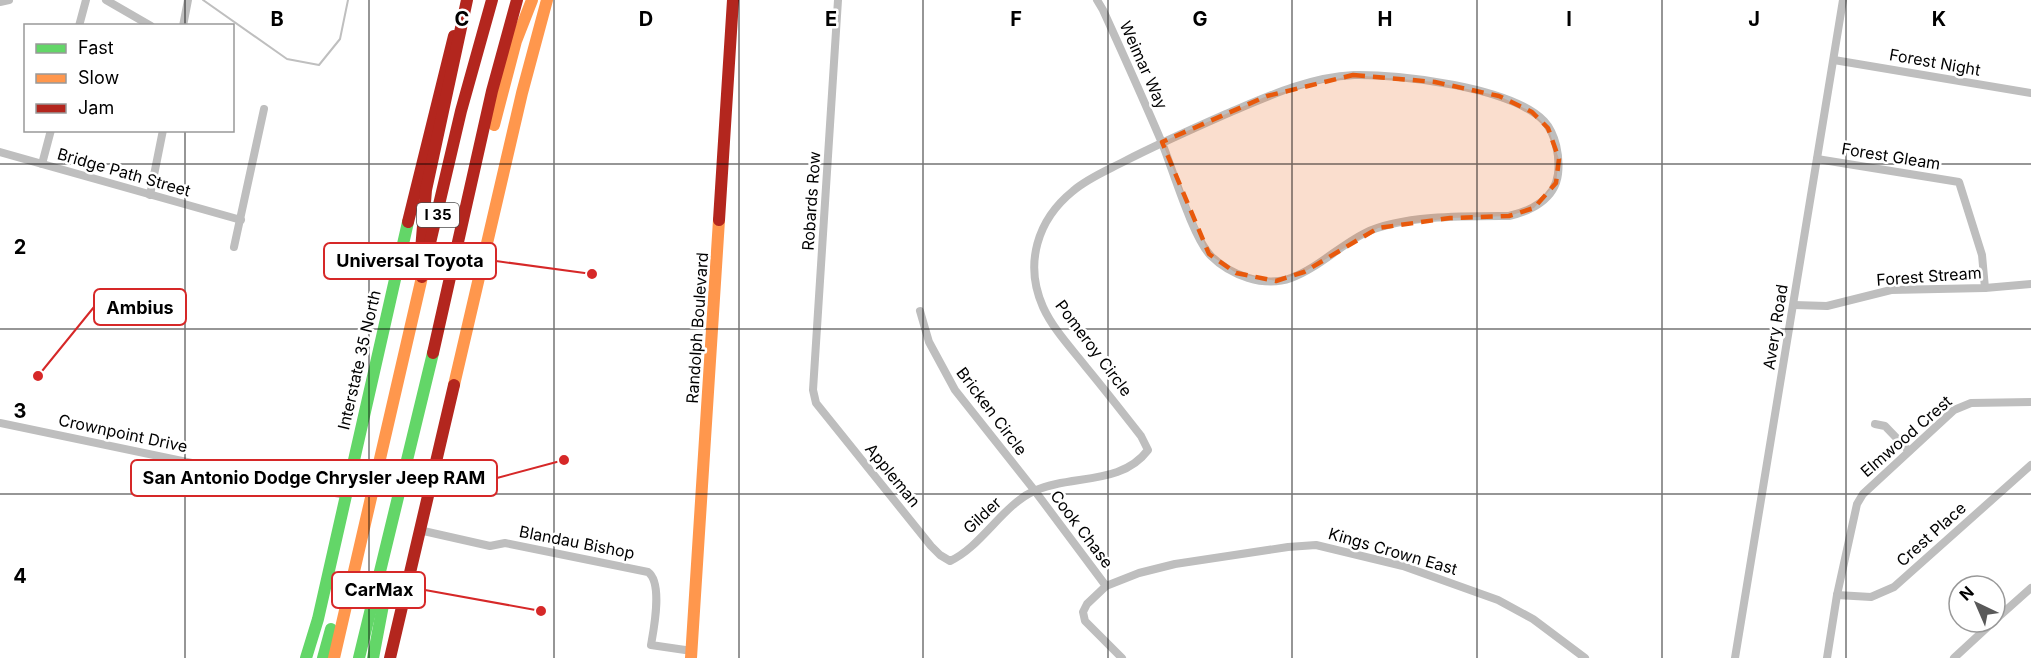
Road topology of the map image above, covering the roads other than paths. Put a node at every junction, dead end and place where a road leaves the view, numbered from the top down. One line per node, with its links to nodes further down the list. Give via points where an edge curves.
1 (9, 0): 14 (street)
2 (86, 0): 15 (street)
3 (106, 0): 16 (street)
4 (188, 0): 17 (street)
5 (466, 0): 35 (main road, via 461,39 425,193); 46 (main road, Interstate 35 North, via 405,231)
6 (492, 0): 35 (main road, I 35, via 461,111)
7 (517, 0): 31 (main road, I 35)
8 (532, 0): 31 (main road, via 514,49)
9 (547, 0): 47 (main road)
10 (733, 0): 54 (main road, Randolph Boulevard)
11 (838, 0): 39 (street, Robards Row, via 813,390)
12 (1096, 0): 24 (street, Weimar Way)
13 (1843, 0): 18 (street, Avery Road)
14 (0, 2)
15 (80, 24)
16 (148, 24)
17 (183, 24)
18 (1834, 60): 19 (street, Forest Night); 26 (street, Avery Road)
19 (2031, 93)
20 (264, 109): 29 (street)
21 (50, 132): 27 (street)
22 (163, 132): 28 (street)
23 (1552, 137): 24 (street, Pomeroy Circle, via 1545,122 1499,96 1435,82 1353,75 1267,96); 24 (street, Weimar Way, via 1559,159 1556,183 1534,208 1509,216 1440,218 1378,228 1342,245 1304,272 1276,281 1236,273 1209,254 1198,236)
24 (1162, 142): 45 (street, Pomeroy Circle, via 1066,196 1039,235 1033,265 1040,299 1054,326 1148,450 1127,469)
25 (0, 152): 27 (street, Bridge Path Street)
26 (1817, 159): 33 (street, Forest Gleam, via 1959,182 1982,255); 34 (street, Avery Road)
27 (42, 164): 28 (street, Bridge Path Street)
28 (150, 195): 29 (street, Bridge Path Street)
29 (240, 220): 30 (street)
30 (234, 247)
31 (452, 268): 37 (main road, I 35)
32 (2031, 284): 33 (street, Forest Stream)
33 (1985, 288): 34 (street, Forest Stream, via 1892,290 1827,306)
34 (1794, 305): 63 (street, Avery Road)
35 (415, 312): 42 (main road, I 35)
36 (920, 312): 45 (street, Bricken Circle, via 929,342 955,390)
37 (426, 384): 58 (main road, I 35); 59 (main road)
38 (2031, 402): 43 (street, Elmwood Crest, via 1962,406)
39 (816, 403): 48 (street, Appleman, via 931,546)
40 (0, 423): 46 (street, Crownpoint Drive)
41 (1875, 424): 43 (street, via 1885,426)
42 (388, 430): 56 (main road, via 348,556); 57 (main road, I 35)
43 (1909, 452): 51 (street, Elmwood Crest, via 1857,504)
44 (2031, 465): 51 (street, Crest Place, via 1894,587 1871,597)
45 (1035, 491): 48 (street, Gilder); 49 (street, Cook Chase)
46 (345, 495): 55 (main road, Interstate 35 North)
47 (420, 530): 54 (street, Blandau Bishop, via 490,546 505,543 648,572 656,585 651,645); 60 (main road)
48 (950, 561)
49 (1106, 586): 61 (street, via 1088,604 1083,612 1084,621); 62 (street, Kings Crown East, via 1175,564 1316,545 1403,566 1498,600 1533,619)
50 (2031, 588): 52 (street)
51 (1838, 595): 64 (street, Elmwood Crest)
52 (2007, 609)
53 (1980, 634): 65 (street)
54 (692, 655)
55 (306, 658)
56 (323, 658)
57 (334, 658)
58 (359, 658)
59 (373, 658)
60 (390, 658)
61 (1122, 658)
62 (1585, 658)
63 (1735, 658)
64 (1827, 658)
65 (1954, 658)

